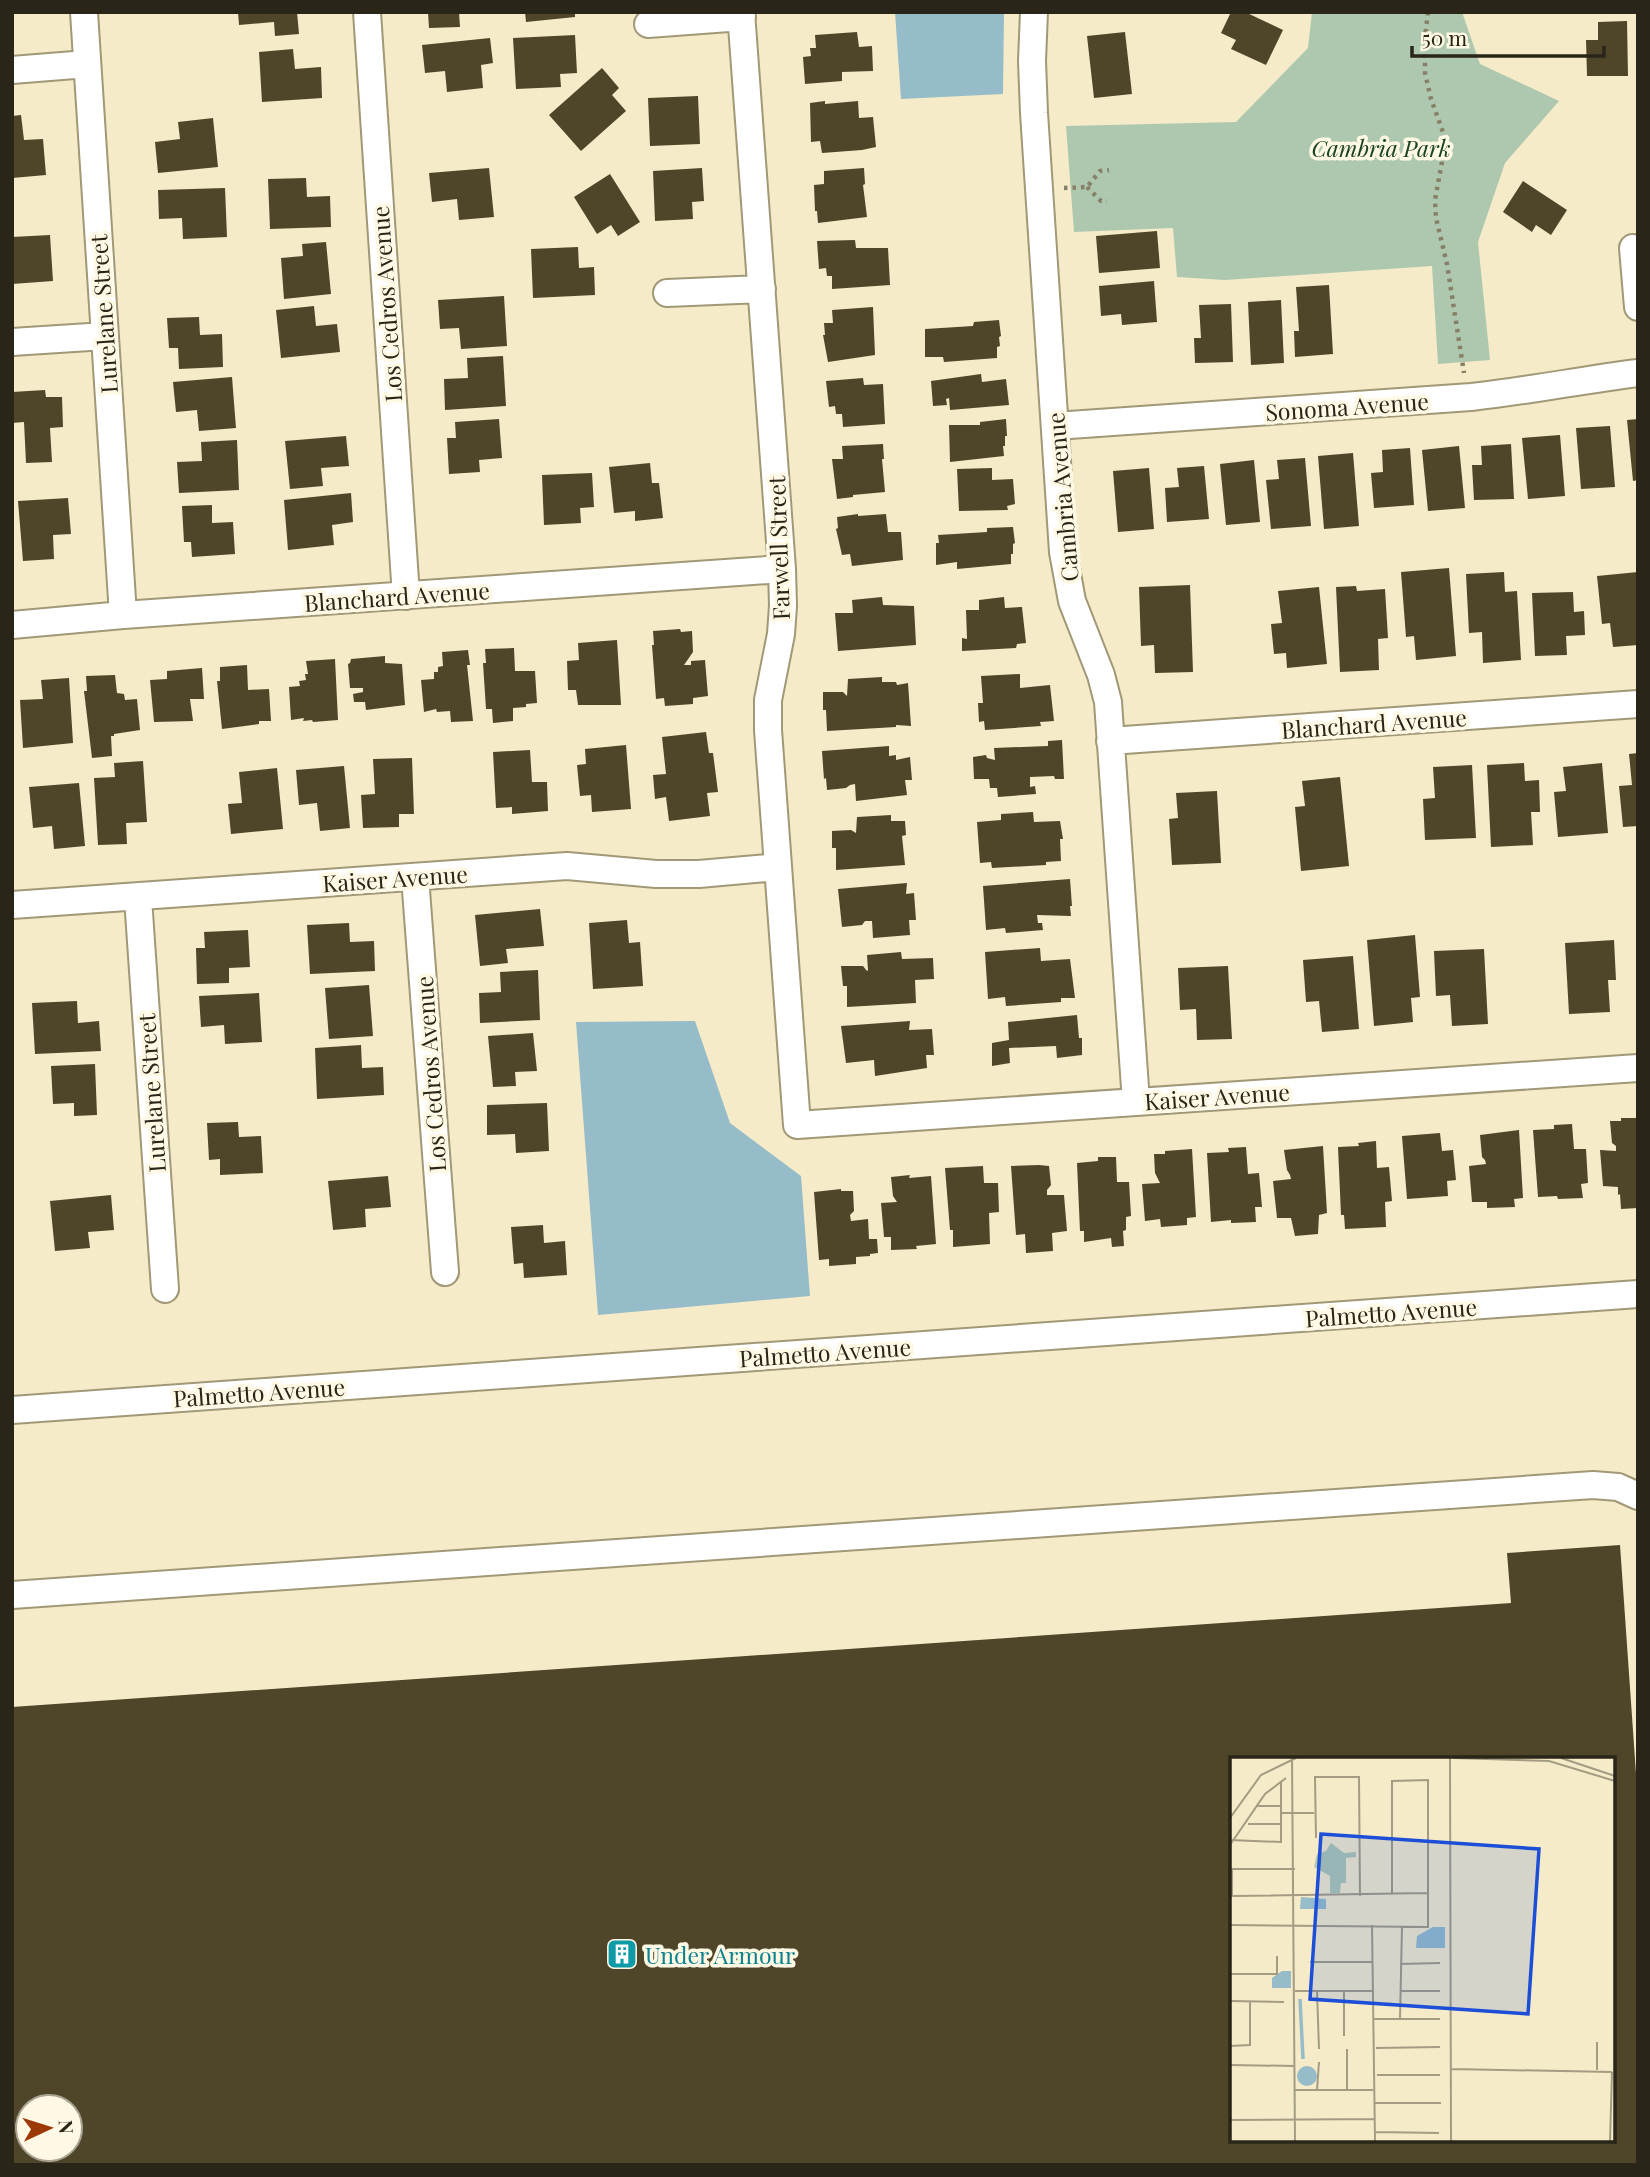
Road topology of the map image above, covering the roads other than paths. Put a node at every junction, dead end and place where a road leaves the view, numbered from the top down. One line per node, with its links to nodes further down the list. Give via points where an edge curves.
1 (83, 12): 6 (street, Lurelane Street)
2 (368, 12): 17 (street, Los Cedros Avenue)
3 (1034, 12): 15 (street, Cambria Avenue, via 1034,113)
4 (742, 14): 5 (street); 9 (street, Farwell Street)
5 (648, 24)
6 (87, 64): 7 (street); 12 (street, Lurelane Street)
7 (12, 69)
8 (1633, 248): 11 (street)
9 (762, 289): 10 (street); 16 (street, Farwell Street)
10 (667, 293)
11 (1638, 307)
12 (105, 336): 13 (street); 18 (street, Lurelane Street)
13 (12, 342)
14 (1638, 373): 15 (street, Sonoma Avenue, via 1471,397)
15 (1055, 426): 21 (street, Cambria Avenue, via 1066,578 1105,689)
16 (782, 569): 17 (street, Blanchard Avenue); 22 (street, Farwell Street, via 783,606 768,700)
17 (406, 596): 18 (street, Blanchard Avenue)
18 (123, 615): 19 (street, Blanchard Avenue)
19 (12, 625)
20 (1638, 704): 21 (street, Blanchard Avenue)
21 (1110, 741): 27 (street, Cambria Avenue)
22 (778, 867): 23 (street, Kaiser Avenue, via 656,874 567,866); 28 (street, Farwell Street)
23 (415, 877): 24 (street, Kaiser Avenue); 29 (street, Los Cedros Avenue)
24 (138, 898): 25 (street, Kaiser Avenue); 30 (street, Lurelane Street)
25 (12, 905)
26 (1638, 1068): 27 (street, Kaiser Avenue)
27 (1136, 1102): 28 (street, Kaiser Avenue)
28 (797, 1125)
29 (445, 1272)
30 (165, 1289)
31 (1638, 1294): 32 (street, Palmetto Avenue)
32 (12, 1410)
33 (1638, 1496): 34 (street, via 1618,1487 1593,1485)
34 (12, 1595)

